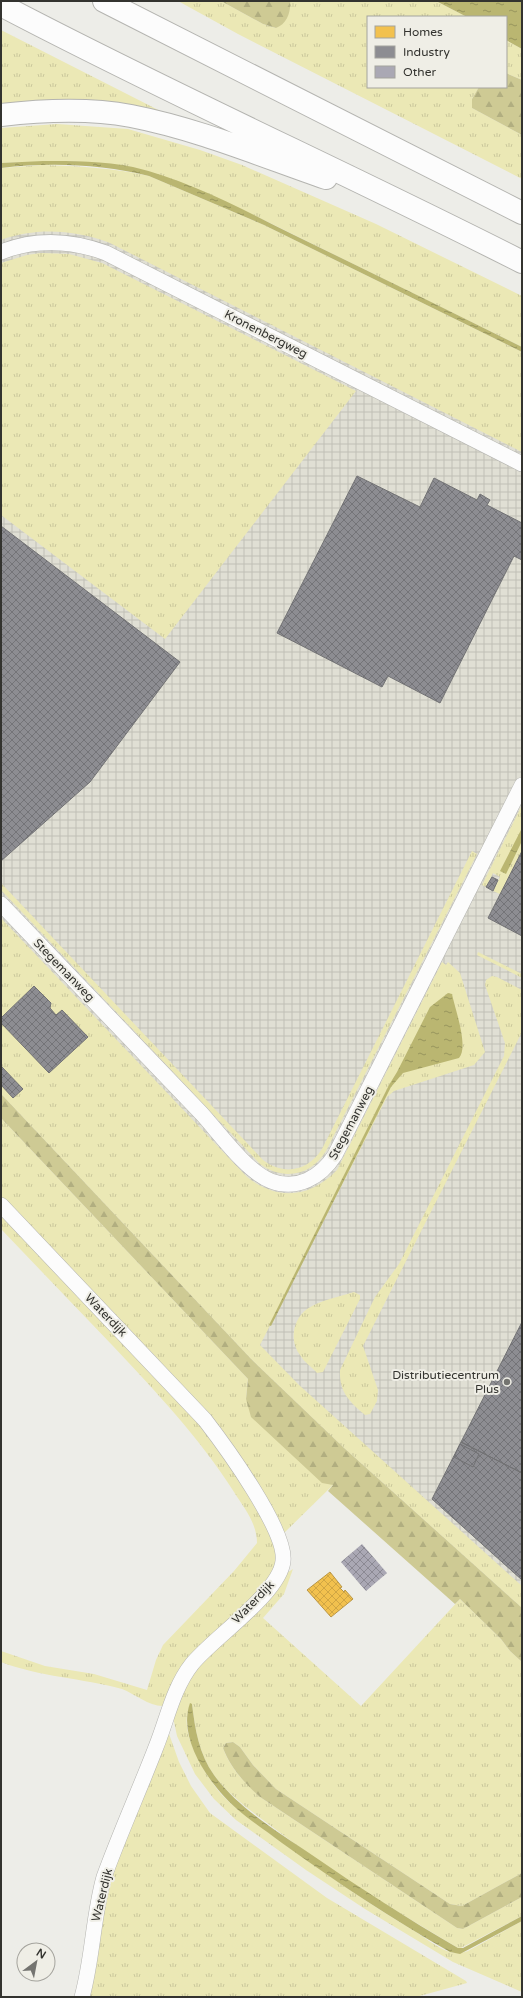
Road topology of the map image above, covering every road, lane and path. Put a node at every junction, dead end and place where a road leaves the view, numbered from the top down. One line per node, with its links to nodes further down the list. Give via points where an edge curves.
1 (104, 1): 4 (highway)
2 (133, 1): 4 (highway)
3 (1, 5): 6 (highway, via 75,44)
4 (198, 49): 7 (highway)
5 (1, 115): 6 (highway, via 80,111 131,116 180,128)
6 (419, 210): 9 (highway)
7 (522, 213)
8 (1, 252): 10 (street, Kronenbergweg, via 25,245 55,242 106,253)
9 (522, 262)
10 (522, 464)
11 (522, 785): 12 (street, Stegemanweg, via 335,1155 322,1172 314,1178 298,1183 282,1184 253,1170)
12 (1, 904)
13 (1, 1205): 14 (street, Waterdijk, via 205,1420 261,1504 279,1538 283,1553 282,1568 270,1587 202,1654 180,1682 104,1877)
14 (82, 1997)

